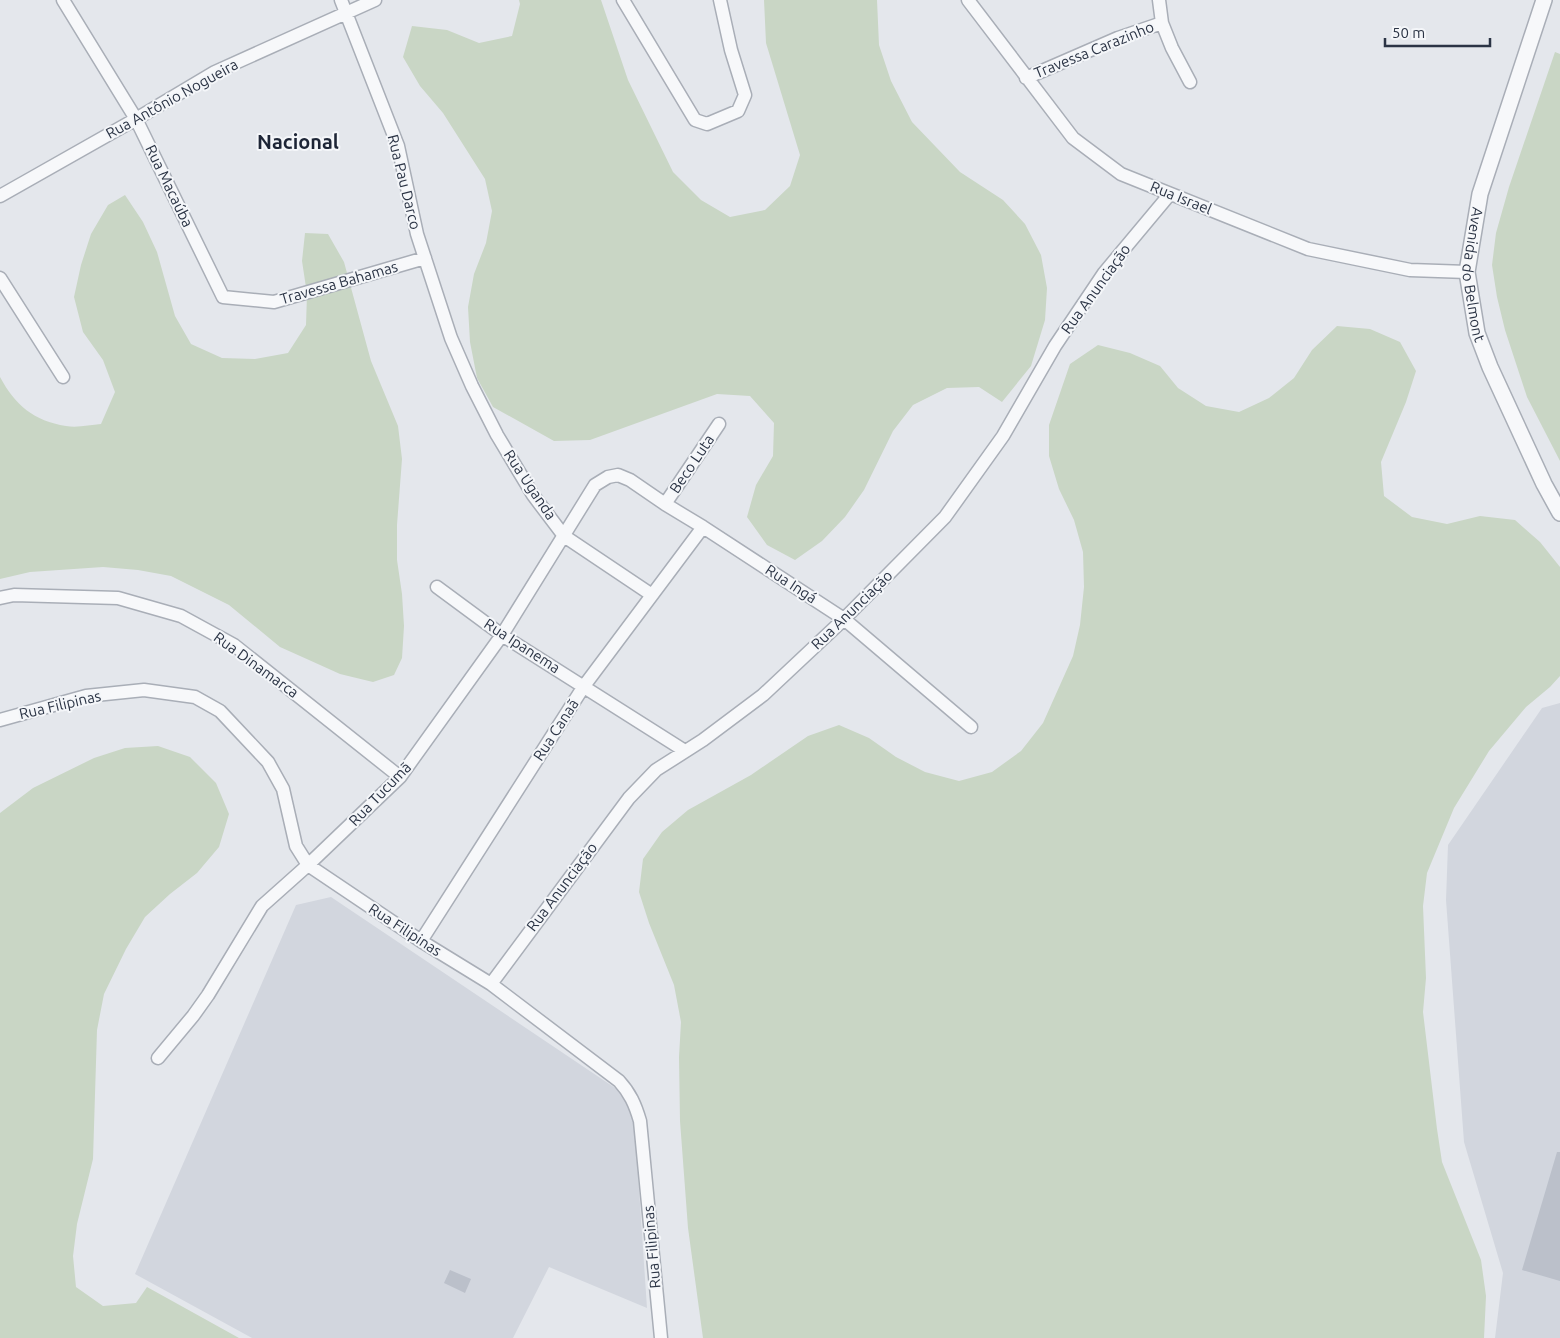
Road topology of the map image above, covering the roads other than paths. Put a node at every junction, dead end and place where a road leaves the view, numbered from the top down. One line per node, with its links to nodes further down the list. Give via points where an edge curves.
1 (63, 0): 13 (street, Rua Macaúba)
2 (341, 0): 9 (street, Rua Pau Darco)
3 (375, 0): 9 (street, Rua Antônio Nogueira)
4 (623, 0): 5 (street, via 695,120 707,124 738,111 745,95)
5 (720, 0)
6 (968, 0): 11 (street, Rua Israel)
7 (1159, 0): 10 (street)
8 (1544, 0): 17 (street, Avenida do Belmont, via 1480,194)
9 (347, 13): 13 (street, Rua Antônio Nogueira, via 215,72); 16 (street, Rua Pau Darco, via 398,146)
10 (1162, 23): 11 (street, Travessa Carazinho, via 1118,38); 12 (street)
11 (1026, 78): 14 (street, Rua Israel, via 1073,138 1121,174)
12 (1190, 82)
13 (136, 119): 15 (street, Rua Antônio Nogueira); 19 (street, Rua Macaúba)
14 (1170, 194): 17 (street, Rua Israel, via 1308,249 1410,270); 31 (street, Rua Anunciação, via 1104,273 1055,346 1003,436 945,517)
15 (0, 196)
16 (425, 258): 19 (street, Travessa Bahamas, via 274,302); 20 (street, Rua Pau Darco)
17 (1468, 272): 25 (street, Avenida do Belmont, via 1477,333)
18 (0, 278): 21 (street)
19 (223, 297)
20 (451, 338): 27 (street, Rua Uganda, via 497,435 533,495)
21 (63, 377)
22 (719, 424): 24 (street, Beco Luta)
23 (595, 485): 24 (street, Rua Ingá, via 618,475); 27 (street, Rua Tucumã)
24 (665, 504): 26 (street, Rua Ingá)
25 (1560, 513)
26 (703, 527): 29 (street, Rua Canaã); 31 (street, Rua Ingá)
27 (564, 536): 29 (street, Rua Uganda); 32 (street, Rua Tucumã)
28 (437, 587): 32 (street, Rua Ipanema)
29 (652, 595): 33 (street, Rua Canaã)
30 (0, 598): 37 (street, Rua Dinamarca, via 14,595 118,598 181,616 234,645)
31 (844, 619): 35 (street, Rua Ingá); 36 (street, Rua Anunciação, via 763,695)
32 (502, 635): 33 (street, Rua Ipanema); 37 (street, Rua Tucumã)
33 (584, 686): 36 (street, Rua Ipanema); 39 (street, Rua Canaã)
34 (0, 720): 38 (street, Rua Filipinas, via 86,696 144,690 195,697 220,711 268,762 283,789 296,846)
35 (971, 727)
36 (685, 751): 40 (street, Rua Anunciação, via 656,770 629,798)
37 (400, 777): 38 (street, Rua Tucumã)
38 (308, 865): 39 (street, Rua Filipinas); 41 (street, Rua Tucumã, via 262,906 208,995)
39 (421, 941): 40 (street, Rua Filipinas)
40 (491, 984): 42 (street, Rua Filipinas, via 620,1081 635,1103 645,1166)
41 (158, 1058)
42 (661, 1338)

